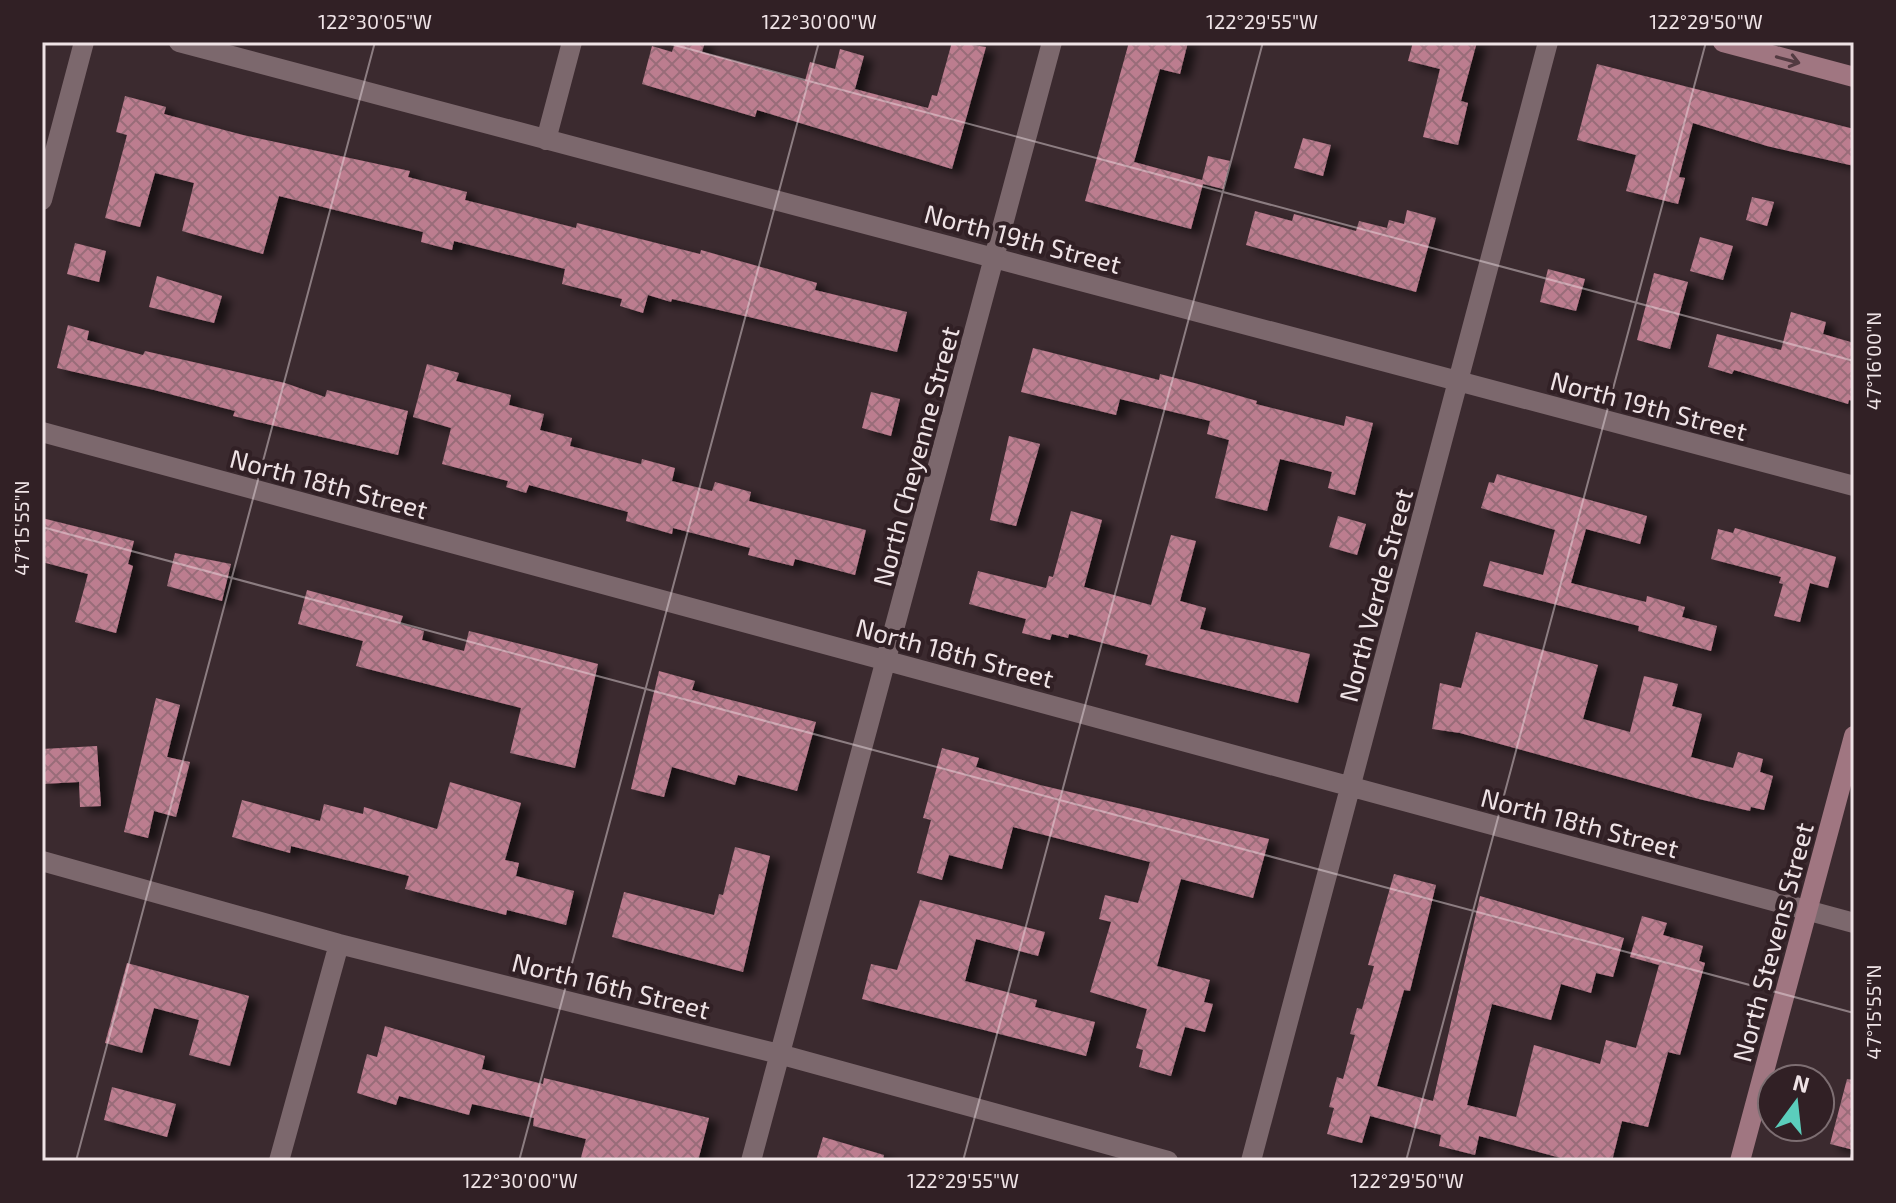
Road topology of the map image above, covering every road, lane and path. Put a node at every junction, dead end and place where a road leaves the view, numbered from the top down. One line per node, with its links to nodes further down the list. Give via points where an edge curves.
1 (84, 42): 9 (street)
2 (179, 42): 8 (street, North 19th Street)
3 (572, 42): 8 (street)
4 (1052, 42): 10 (street, North Cheyenne Street)
5 (1548, 42): 11 (street, North Verde Street)
6 (1723, 42): 7 (street, one-way to 7)
7 (1854, 77)
8 (546, 140): 10 (street, North 19th Street)
9 (42, 200)
10 (995, 258): 11 (street, North 19th Street); 14 (street, North Cheyenne Street)
11 (1458, 382): 13 (street, North 19th Street); 16 (street, North Verde Street)
12 (42, 432): 14 (street, North 18th Street)
13 (1854, 486)
14 (888, 661): 16 (street, North 18th Street); 21 (street, North Cheyenne Street)
15 (1854, 736): 18 (street, North Stevens Street)
16 (1353, 787): 18 (street, North 18th Street); 25 (street, North Verde Street)
17 (42, 861): 20 (street, North 16th Street)
18 (1807, 910): 19 (street, North 18th Street); 26 (street, North Stevens Street)
19 (1854, 923)
20 (339, 944): 21 (street, North 16th Street); 22 (street)
21 (779, 1054): 23 (street, North Cheyenne Street); 24 (street, North 16th Street)
22 (279, 1161)
23 (751, 1161)
24 (1168, 1161)
25 (1251, 1161)
26 (1740, 1161)

